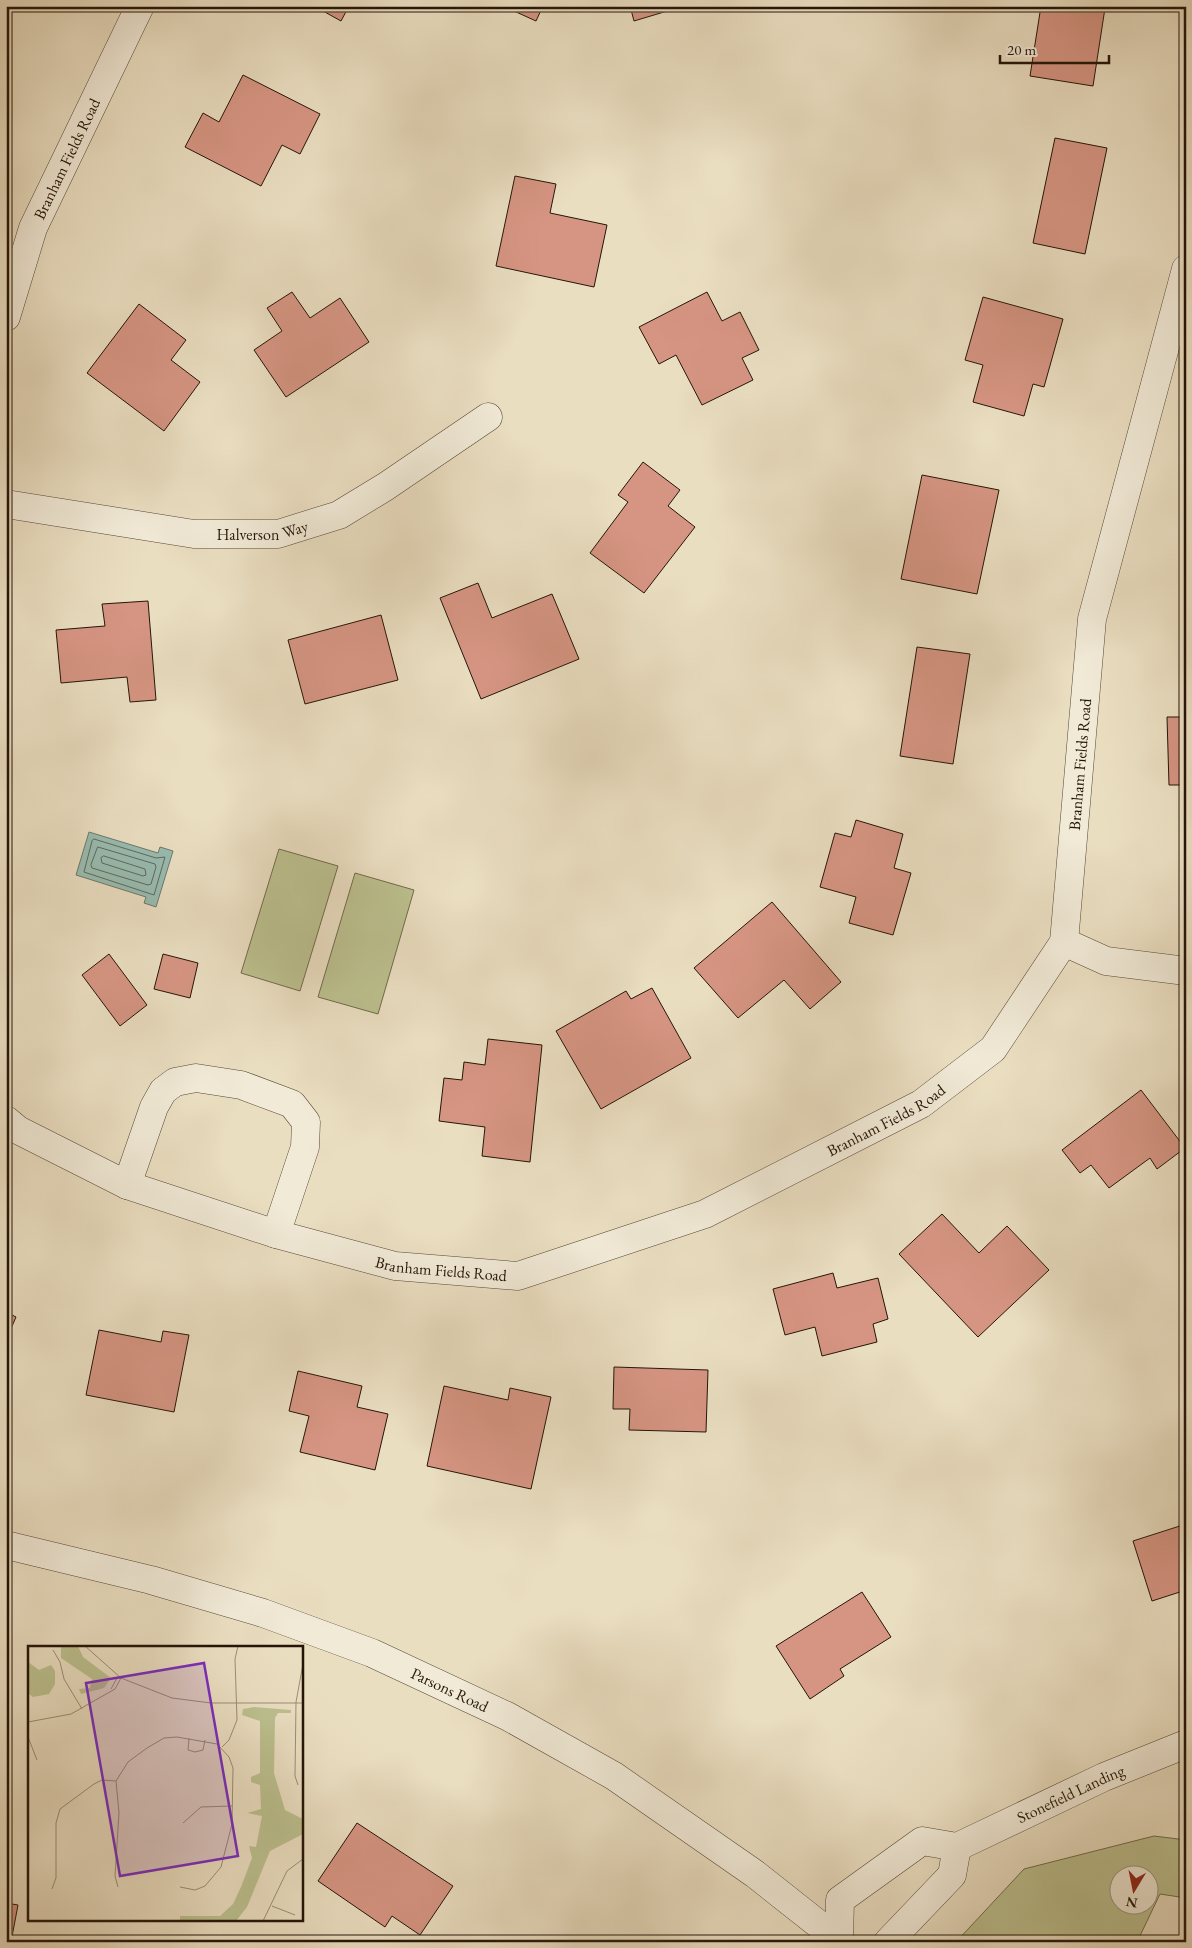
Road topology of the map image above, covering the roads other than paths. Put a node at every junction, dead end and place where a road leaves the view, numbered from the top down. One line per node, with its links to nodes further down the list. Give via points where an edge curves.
1 (140, 6): 3 (street, Branham Fields Road, via 33,228)
2 (1186, 269): 6 (street, Branham Fields Road, via 1092,619)
3 (6, 317)
4 (488, 417): 5 (street, Halverson Way, via 339,515 278,534 194,534)
5 (6, 504)
6 (1064, 942): 7 (street, via 1106,961); 10 (street, Branham Fields Road, via 994,1049 921,1104 705,1214 518,1276 395,1266)
7 (1186, 971)
8 (6, 1120): 9 (street, Branham Fields Road, via 18,1130)
9 (127, 1184): 10 (street, Branham Fields Road); 10 (street, via 154,1107 163,1091 175,1082 196,1078 241,1085 292,1104 306,1122 305,1147)
10 (276, 1234)
11 (6, 1545): 14 (street, Parsons Road, via 151,1580 263,1613 372,1653 507,1716 614,1776)
12 (1186, 1744): 13 (street, Stonefield Landing, via 1104,1777)
13 (957, 1846): 14 (street, via 922,1842 840,1900); 15 (street, via 952,1875)
14 (844, 1941)
15 (888, 1942)

